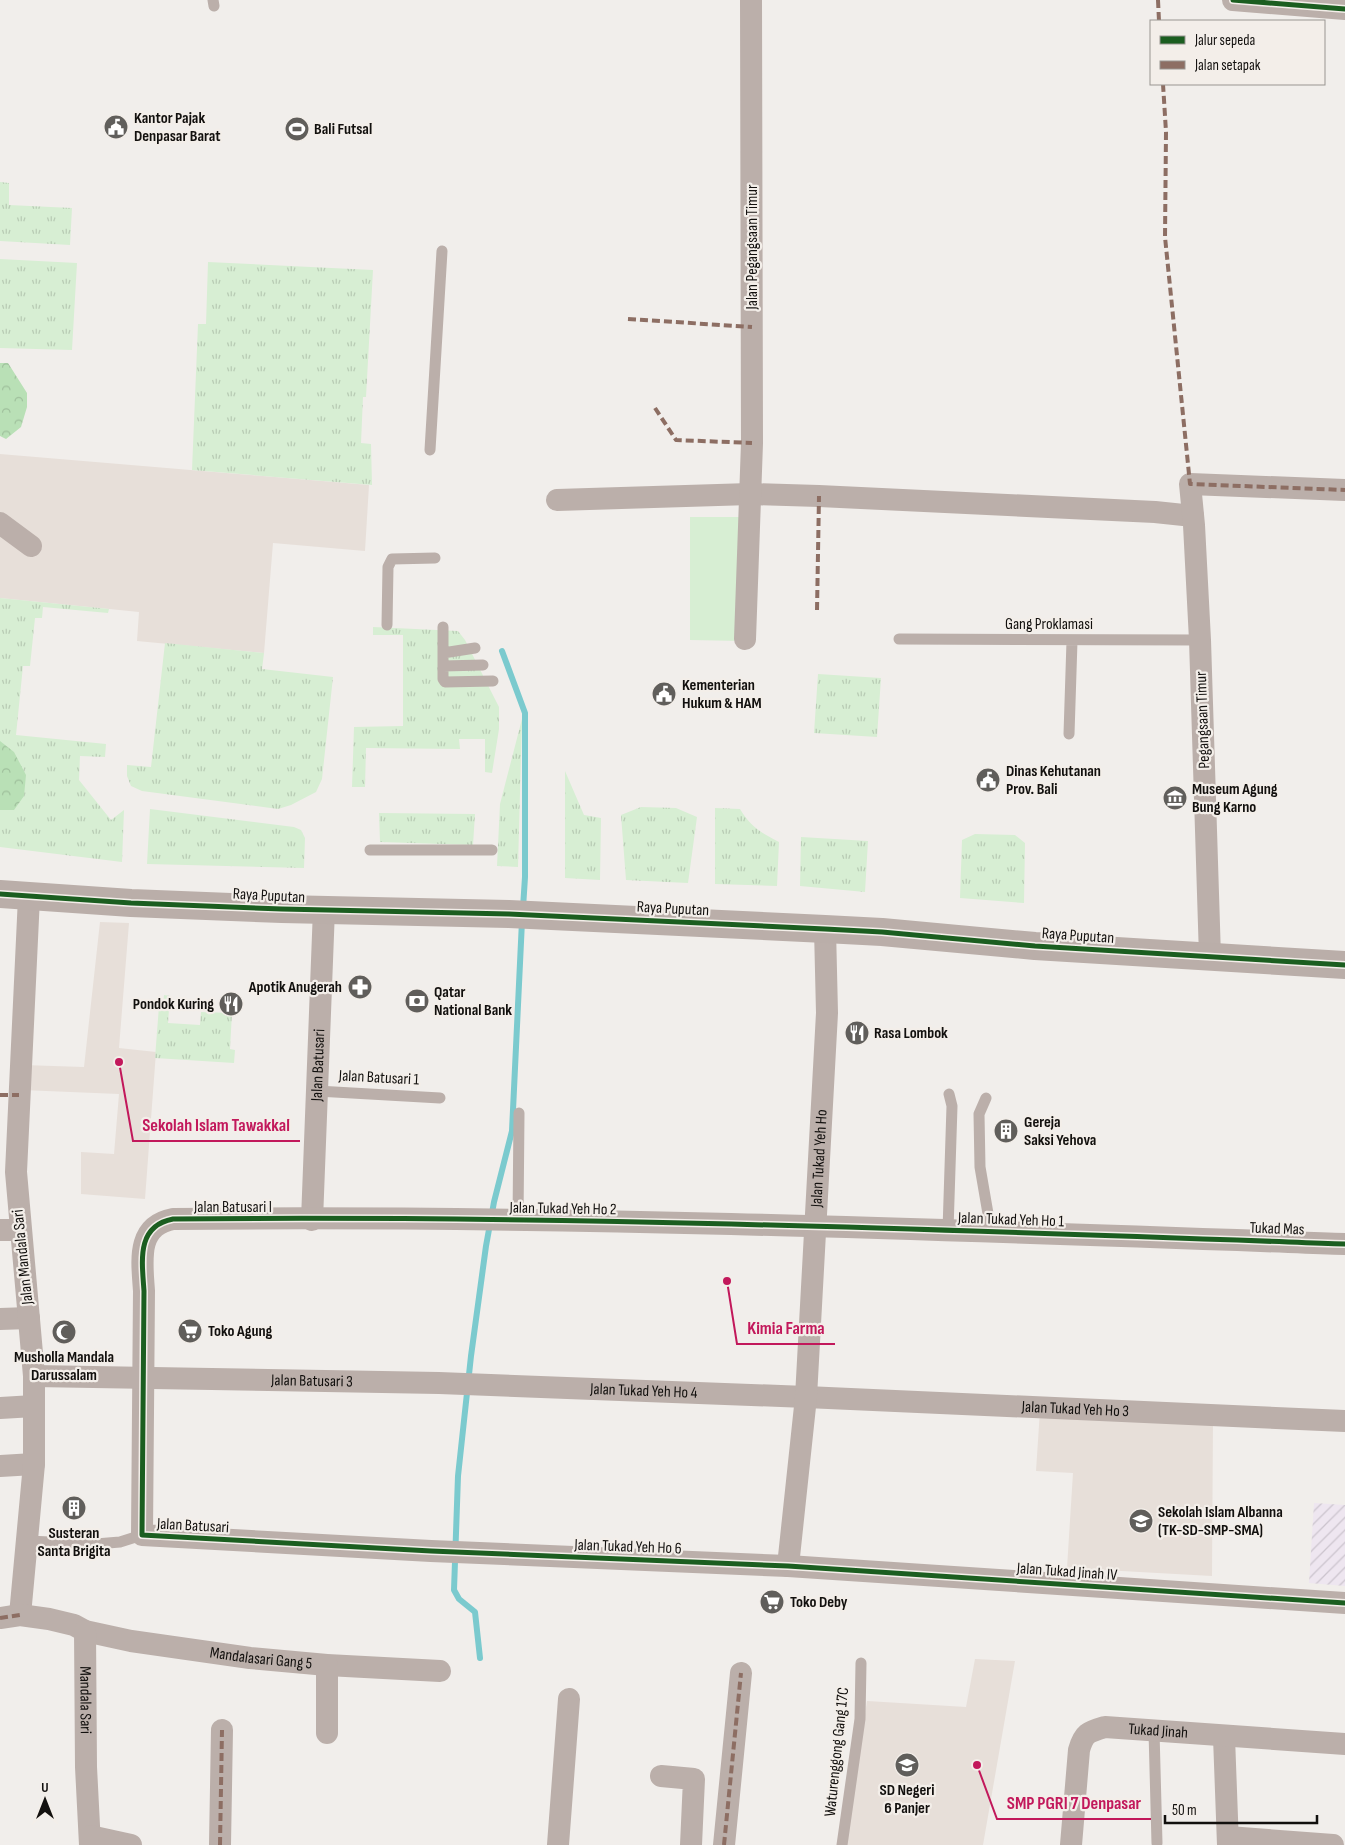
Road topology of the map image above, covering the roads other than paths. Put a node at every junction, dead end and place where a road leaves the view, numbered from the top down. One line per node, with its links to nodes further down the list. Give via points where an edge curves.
1 (751, 0): 7 (street, Jalan Pegangsaan Timur)
2 (1233, 0): 3 (street)
3 (1345, 9)
4 (442, 252): 5 (lane)
5 (430, 450)
6 (1345, 490): 9 (street, Pegangsaan Timur, via 1190,484)
7 (750, 494): 8 (street); 9 (street); 15 (street, Jalan Pegangsaan Timur)
8 (557, 500)
9 (1193, 516): 18 (street, Pegangsaan Timur)
10 (0, 524): 11 (street)
11 (31, 546)
12 (435, 558): 13 (lane, via 392,559 388,567)
13 (387, 625)
14 (443, 627): 20 (lane)
15 (745, 639)
16 (899, 639): 17 (lane, Gang Proklamasi)
17 (1072, 640): 18 (lane, Gang Proklamasi); 24 (lane)
18 (1200, 640): 31 (street, Pegangsaan Timur)
19 (476, 648): 20 (lane)
20 (443, 653): 22 (lane)
21 (483, 665): 22 (lane)
22 (443, 666): 23 (lane, via 445,682)
23 (492, 681)
24 (1069, 734)
25 (370, 850): 26 (lane)
26 (492, 850)
27 (0, 894): 28 (main road, Raya Puputan)
28 (29, 897): 29 (main road, Raya Puputan); 35 (street, Jalan Mandala Sari)
29 (324, 909): 30 (main road, Raya Puputan); 33 (street, Jalan Batusari)
30 (825, 929): 31 (main road, Raya Puputan); 43 (street, Jalan Tukad Yeh Ho, via 826,1013)
31 (1210, 957): 32 (main road, Raya Puputan)
32 (1345, 965)
33 (317, 1092): 36 (lane, Jalan Batusari 1); 40 (street, Jalan Batusari)
34 (949, 1094): 45 (lane, via 952,1106)
35 (9, 1095): 39 (street, Jalan Mandala Sari)
36 (440, 1098)
37 (986, 1098): 46 (lane, via 979,1114 980,1167)
38 (519, 1113): 41 (lane)
39 (8, 1185): 44 (street, Jalan Mandala Sari)
40 (312, 1220): 41 (street, Jalan Tukad Yeh Ho 2); 42 (street, Jalan Batusari I, via 173,1220)
41 (513, 1220): 43 (street, Jalan Tukad Yeh Ho 2)
42 (156, 1224): 52 (street, Jalan Batusari, via 144,1245)
43 (814, 1226): 45 (street, Jalan Tukad Yeh Ho 1); 54 (street, Jalan Tukad Yeh Ho)
44 (10, 1230): 49 (street, Jalan Mandala Sari)
45 (948, 1230): 46 (street, Jalan Tukad Yeh Ho 1)
46 (991, 1231): 47 (street, Jalan Tukad Yeh Ho 1)
47 (1208, 1239): 48 (street, Tukad Mas)
48 (1345, 1244)
49 (30, 1318): 50 (street); 51 (street, Jalan Mandala Sari)
50 (0, 1319)
51 (34, 1376): 52 (street, Jalan Batusari 3); 55 (street, Jalan Mandala Sari)
52 (143, 1377): 53 (street, Jalan Batusari 3); 60 (street, Jalan Batusari)
53 (480, 1385): 54 (street, Jalan Tukad Yeh Ho 4)
54 (806, 1396): 57 (street, Jalan Tukad Yeh Ho 3); 63 (street, Jalan Tukad Yeh Ho)
55 (34, 1406): 56 (street); 58 (street, Jalan Mandala Sari)
56 (0, 1408)
57 (1345, 1420)
58 (34, 1464): 59 (street); 61 (street, Jalan Mandala Sari)
59 (0, 1466)
60 (142, 1535): 61 (lane, via 120,1542 96,1544); 62 (street, Jalan Batusari)
61 (28, 1541): 65 (street, Jalan Mandala Sari)
62 (468, 1552): 63 (street, Jalan Tukad Yeh Ho 6)
63 (788, 1566): 64 (street, Jalan Tukad Jinah IV)
64 (1345, 1603)
65 (10, 1617): 66 (street, via 74,1625)
66 (85, 1631): 68 (street, Mandalasari Gang 5, via 168,1648); 78 (street, Mandala Sari)
67 (861, 1663): 86 (lane, Waturenggong Gang 17C, via 860,1720)
68 (327, 1665): 69 (street, Mandalasari Gang 5); 74 (street)
69 (440, 1671)
70 (741, 1673): 85 (street)
71 (569, 1699): 83 (street)
72 (222, 1730): 82 (street)
73 (1154, 1731): 75 (street, Tukad Jinah); 80 (lane); 87 (street, Tukad Jinah, via 1105,1727 1090,1731 1082,1738)
74 (327, 1733)
75 (1224, 1737): 76 (street, Tukad Jinah); 79 (street)
76 (1345, 1744)
77 (661, 1776): 84 (street, via 694,1779)
78 (90, 1840): 81 (street, Mandala Sari)
79 (1228, 1841): 88 (street)
80 (1157, 1843)
81 (131, 1845)
82 (220, 1845)
83 (558, 1845)
84 (691, 1845)
85 (724, 1845)
86 (842, 1845)
87 (1072, 1845)
88 (1332, 1845)

